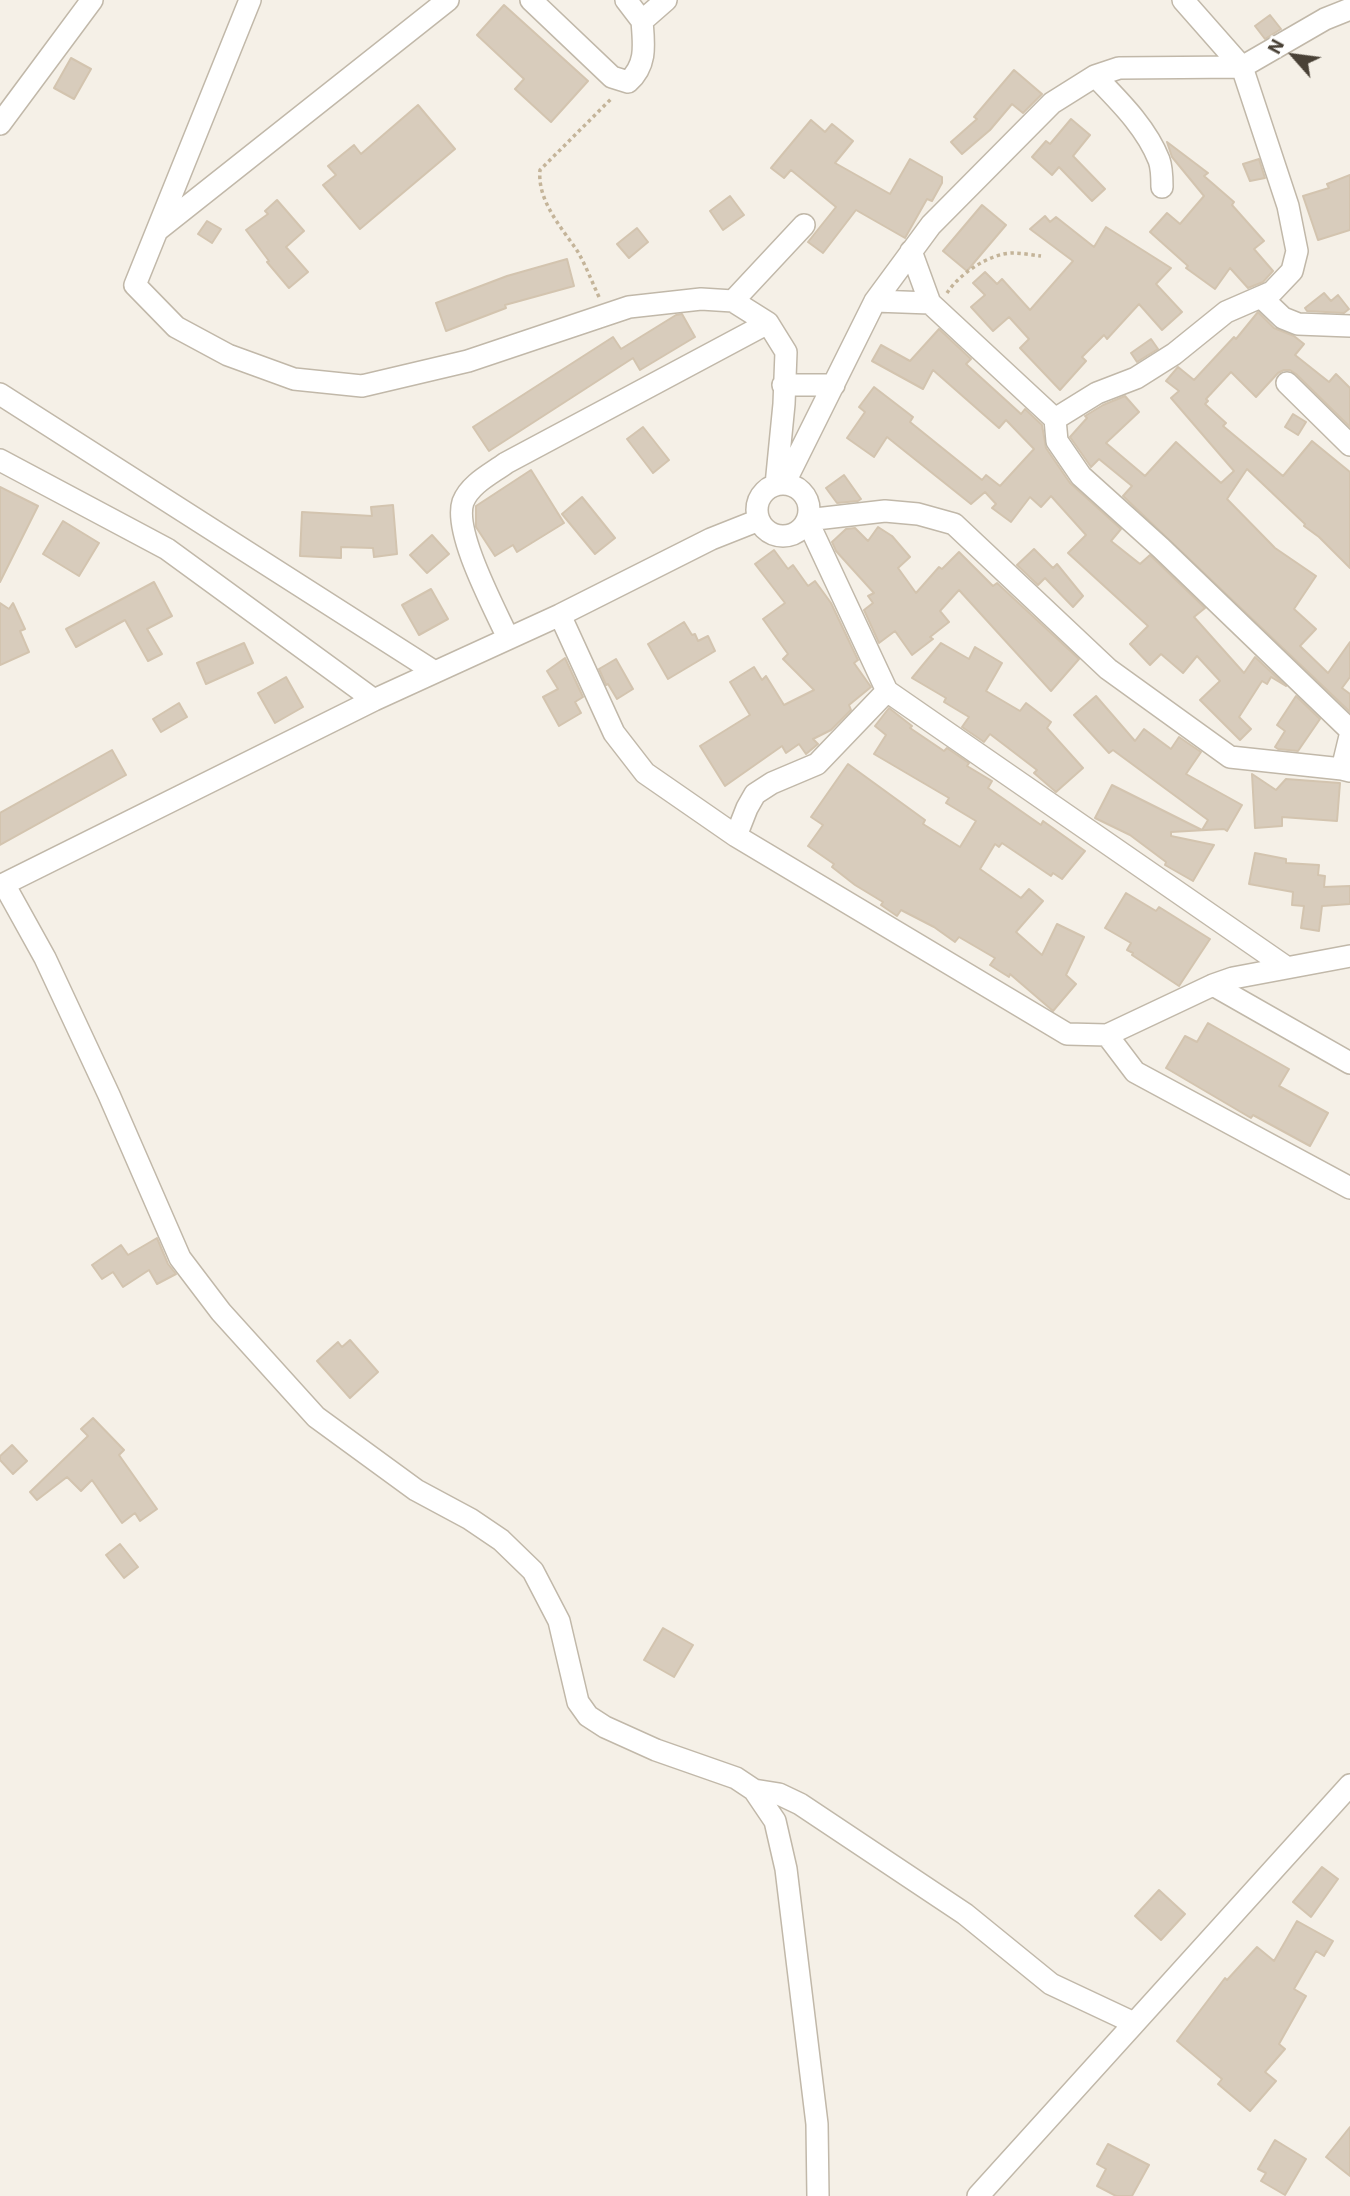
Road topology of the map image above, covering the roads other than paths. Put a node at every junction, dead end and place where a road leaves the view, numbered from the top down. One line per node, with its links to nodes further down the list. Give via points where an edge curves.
1 (92, 0): 12 (street)
2 (250, 0): 15 (street)
3 (448, 0): 15 (street)
4 (531, 0): 9 (street, via 612,77 628,82 638,74 645,52)
5 (626, 0): 9 (street)
6 (666, 0): 9 (street)
7 (1183, 0): 10 (street)
8 (1350, 9): 10 (street)
9 (642, 21)
10 (1242, 67): 11 (street, via 1119,68); 17 (street, via 1288,206 1297,251 1283,283)
11 (1095, 76): 13 (street, via 1147,136 1160,162); 16 (street, via 1052,103)
12 (0, 124)
13 (1162, 187)
14 (804, 225): 18 (street)
15 (157, 231): 18 (street, via 135,285 176,327 228,355 294,379 362,386 468,361 629,307)
16 (911, 250): 19 (street); 20 (street)
17 (1261, 297): 22 (street, via 1283,318 1298,324); 27 (street, via 1226,312 1174,354 1136,377 1097,393)
18 (733, 301): 21 (street)
19 (875, 301): 20 (street); 25 (street)
20 (933, 306): 27 (street)
21 (768, 323): 24 (street, via 786,352); 34 (street, via 506,463 472,487 462,503 463,536)
22 (1350, 326)
23 (1287, 383): 28 (street)
24 (783, 385): 25 (street); 30 (street)
25 (834, 385): 30 (street)
26 (0, 394): 35 (street)
27 (1055, 419): 38 (street, via 1057,441 1081,476)
28 (1350, 445)
29 (0, 460): 37 (street, via 167,548)
30 (780, 484): 31 (street, via 762,495); 32 (street, via 803,493 809,506)
31 (759, 520): 32 (street, via 771,533 787,535); 33 (street, via 711,539)
32 (807, 520): 36 (street); 40 (street, via 885,511 954,524 1108,669 1230,757)
33 (560, 615): 34 (street); 41 (street, via 614,733 645,773)
34 (508, 639): 35 (street)
35 (435, 672): 37 (street)
36 (887, 691): 41 (street, via 817,764 755,794); 44 (street)
37 (374, 700): 42 (street)
38 (1350, 730)
39 (1350, 736): 40 (street)
40 (1346, 770)
41 (737, 836): 46 (street, via 1067,1034)
42 (2, 885): 50 (street, via 45,958 180,1258 221,1312 316,1417 415,1490 501,1540 533,1571 559,1621 578,1702 588,1716 656,1750 736,1777)
43 (1350, 956): 44 (street)
44 (1286, 967): 45 (street)
45 (1213, 985): 46 (street); 47 (street)
46 (1107, 1035): 48 (street, via 1135,1072)
47 (1350, 1063)
48 (1350, 1188)
49 (1350, 1785): 51 (street)
50 (754, 1790): 51 (street, via 800,1804 965,1914 1051,1984); 52 (street, via 775,1821 786,1869 817,2124)
51 (1134, 2023): 53 (street)
52 (818, 2196)
53 (978, 2196)

